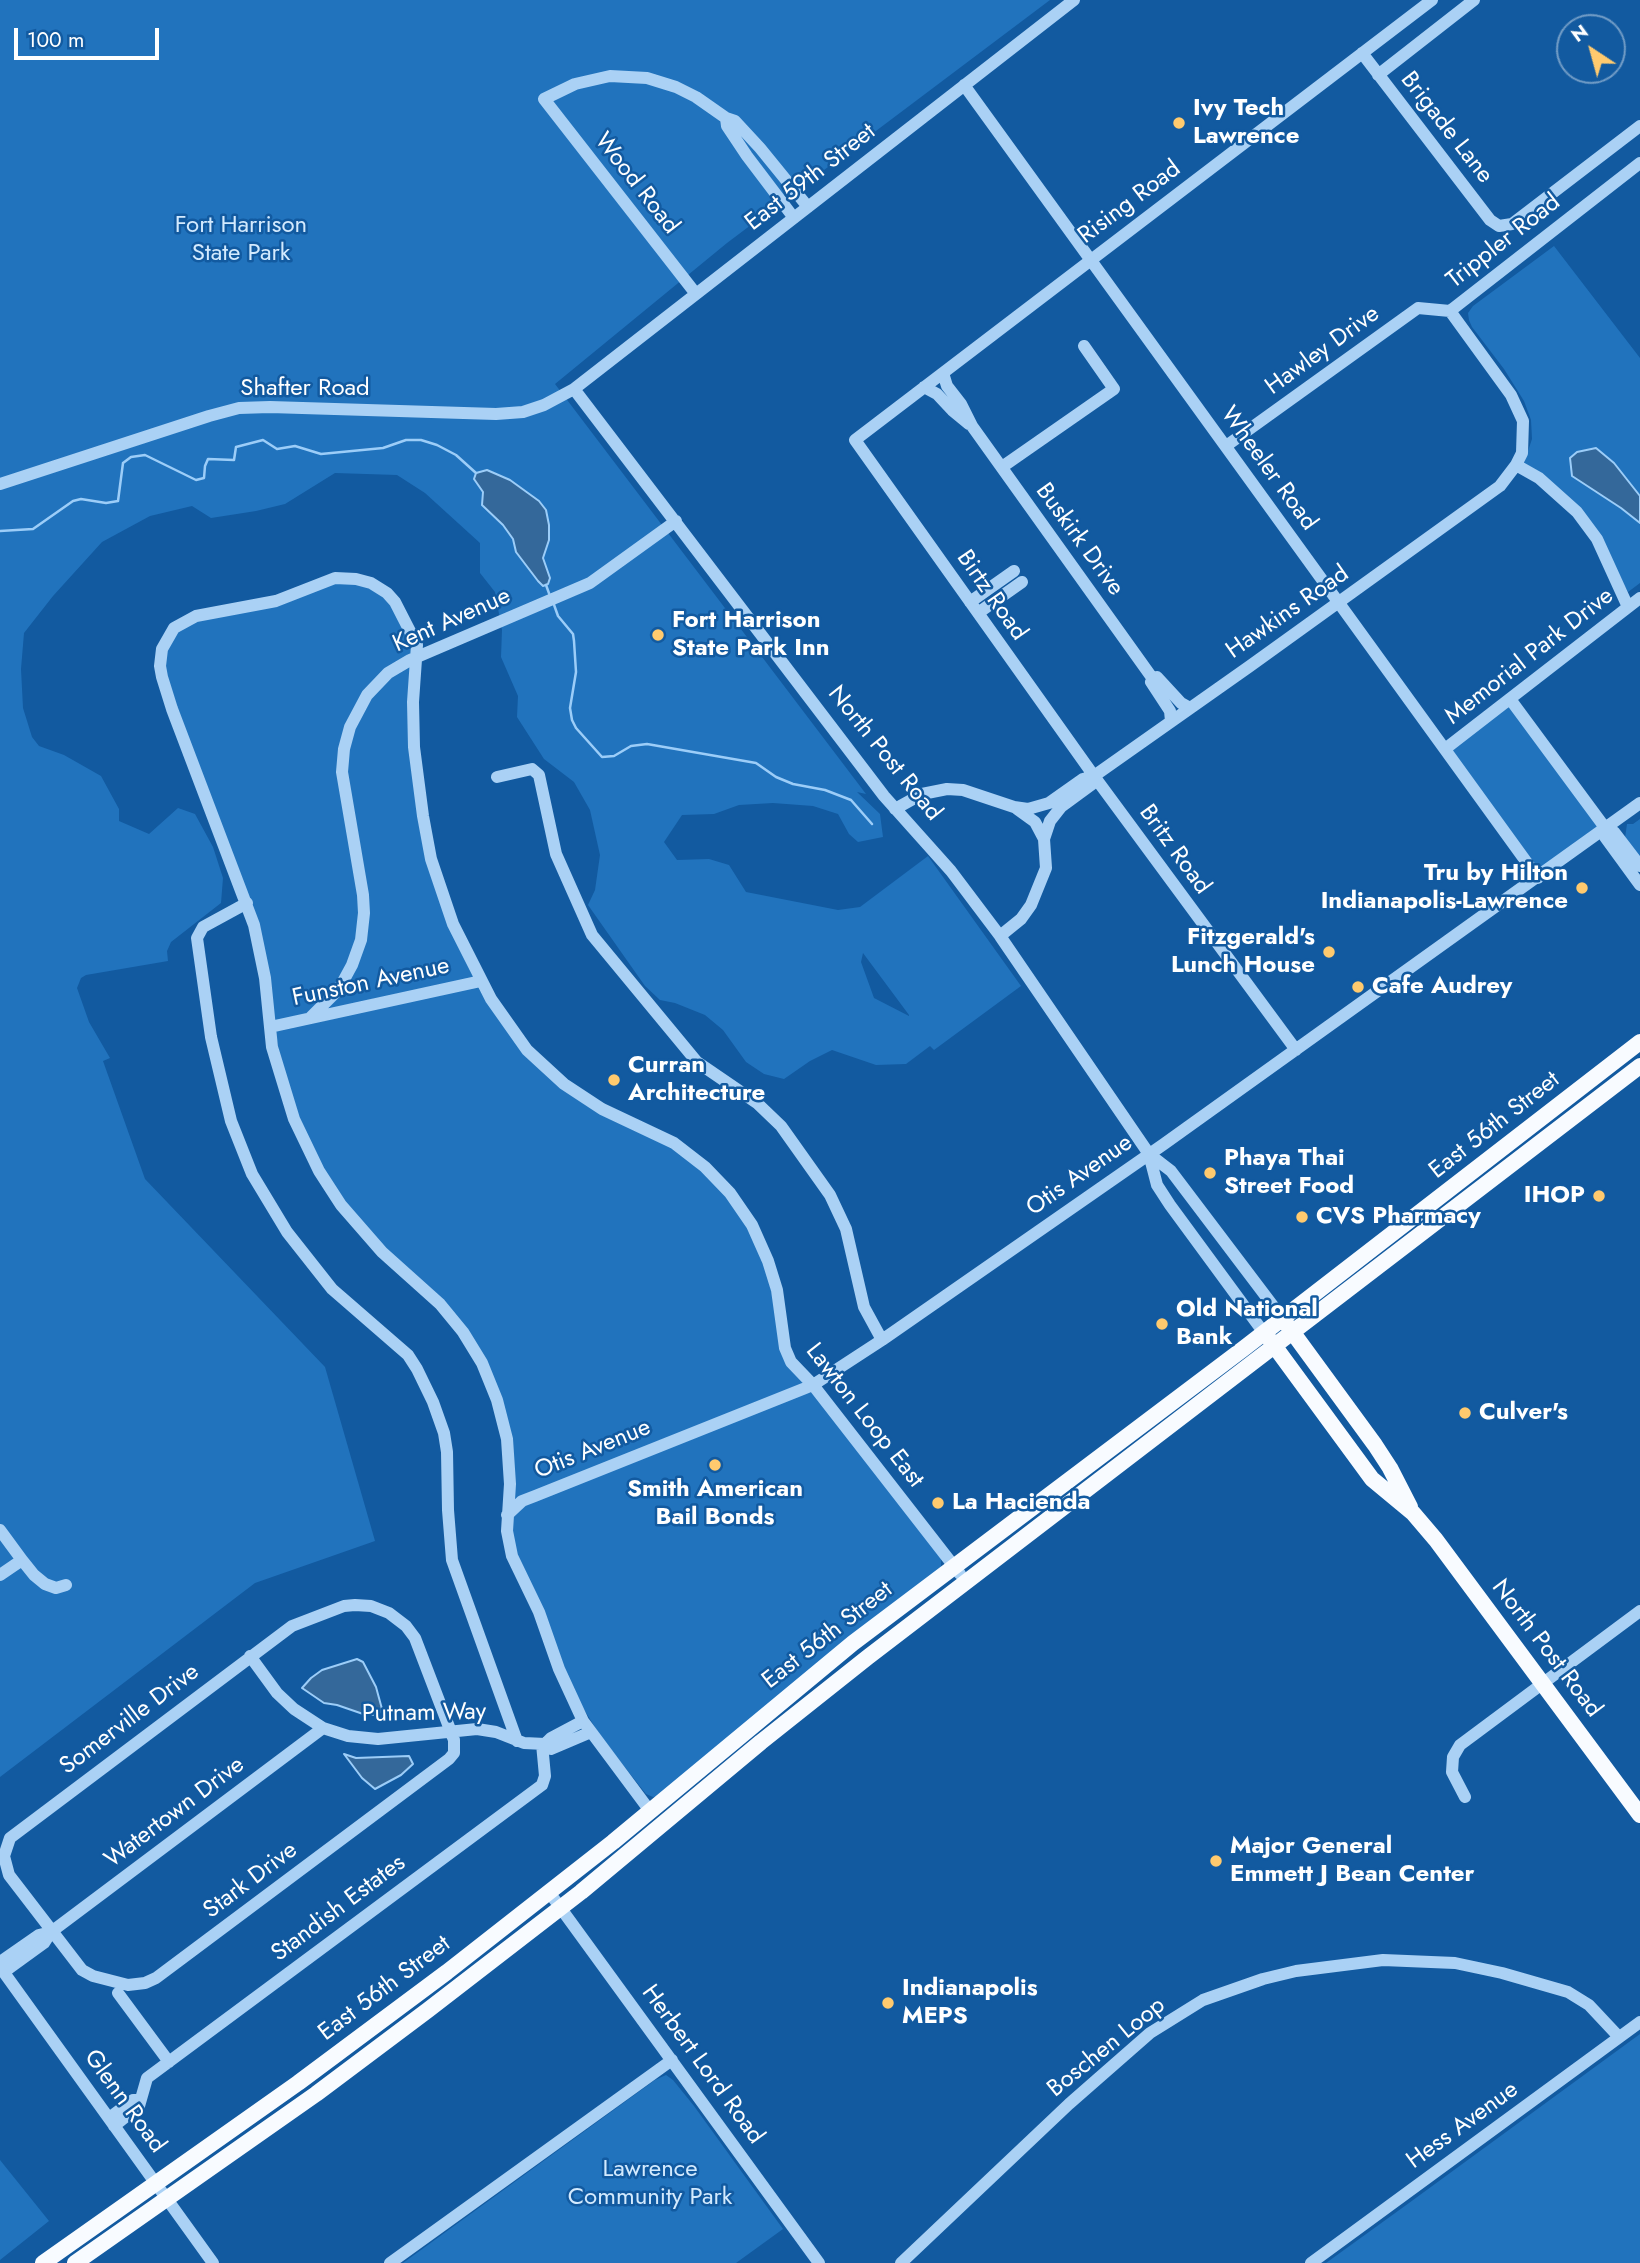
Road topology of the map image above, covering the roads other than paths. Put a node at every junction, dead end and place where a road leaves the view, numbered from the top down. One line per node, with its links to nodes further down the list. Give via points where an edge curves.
1 (1074, 0): 6 (street, East 59th Street)
2 (1432, 0): 4 (street, Rising Road)
3 (1474, 0): 5 (street)
4 (1363, 53): 5 (street, Brigade Lane); 12 (street, Rising Road)
5 (1378, 75): 8 (street, Brigade Lane, via 1499,226 1512,224)
6 (964, 85): 10 (street, East 59th Street); 12 (street, Wheeler Road)
7 (726, 118): 10 (street, via 735,121 760,148); 11 (street, via 747,156); 13 (street, Wood Road, via 686,92 636,76 594,79 544,99)
8 (1640, 126)
9 (1640, 163): 14 (street, Trippler Road)
10 (808, 207): 11 (street, East 59th Street)
11 (794, 218): 13 (street, East 59th Street)
12 (1091, 260): 16 (street, Rising Road); 21 (street, Wheeler Road)
13 (696, 294): 18 (street, East 59th Street)
14 (1450, 311): 21 (street, Hawley Drive, via 1418,308); 22 (street, Trippler Road, via 1520,413 1524,444)
15 (1084, 346): 23 (street, via 1114,389)
16 (943, 373): 17 (street, Rising Road); 19 (street, Buskirk Drive)
17 (924, 387): 19 (street, Buskirk Drive); 20 (street, Rising Road)
18 (574, 389): 25 (street, Shafter Road, via 544,405 505,414 239,408); 26 (street, North Post Road)
19 (972, 426): 23 (street, Buskirk Drive)
20 (855, 440): 31 (street, Birtz Road)
21 (1226, 446): 29 (street, Wheeler Road)
22 (1516, 466): 24 (street, Trippler Road); 30 (street, via 1539,478 1577,512 1597,539)
23 (1002, 467): 33 (street, Buskirk Drive)
24 (1505, 481): 29 (street, Hawkins Road)
25 (0, 484)
26 (676, 521): 32 (street, Kent Avenue, via 580,588); 42 (street, North Post Road)
27 (1018, 577): 31 (street)
28 (1640, 598): 30 (street, Memorial Park Drive)
29 (1339, 603): 35 (street, Hawkins Road); 37 (street, Wheeler Road)
30 (1628, 607): 34 (street, Memorial Park Drive)
31 (974, 608): 38 (street, Birtz Road)
32 (416, 657): 48 (street, Lawton Loop East, via 415,638 395,602 375,585 350,578 325,581 258,606 186,619 168,635 160,657 165,688); 50 (street, Lawton Loop East, via 414,747 429,851 453,924); 51 (street, Kent Avenue, via 379,682 364,699 348,732 343,785 364,922 346,977)
33 (1153, 679): 35 (street, Buskirk Drive, via 1157,677); 36 (street, Buskirk Drive)
34 (1510, 699): 37 (street, Memorial Park Drive); 43 (street)
35 (1190, 708): 36 (street, Hawkins Road)
36 (1171, 721): 38 (street, Hawkins Road)
37 (1445, 749): 46 (street, Wheeler Road)
38 (1094, 776): 41 (street, Hawkins Road, via 1037,808); 44 (street, Hawkins Road, via 1091,785 1056,813); 54 (street, Britz Road)
39 (497, 777): 64 (street, via 532,769 540,775 556,855 592,935 697,1062 770,1114 810,1166 839,1212 864,1307)
40 (1640, 803): 43 (street, Otis Avenue)
41 (1014, 807): 42 (street, Hawkins Road, via 947,789 922,794); 44 (street, via 1035,822)
42 (895, 809): 49 (street, North Post Road, via 939,856)
43 (1605, 829): 45 (street, via 1614,832); 46 (street, Otis Avenue); 47 (street, via 1605,837)
44 (1044, 839): 49 (street, Hawkins Road, via 1046,867 1031,905)
45 (1640, 866)
46 (1538, 878): 54 (street, Otis Avenue)
47 (1640, 885)
48 (247, 903): 52 (street, Lawton Loop East, via 261,951); 80 (street, via 203,927 197,938 211,1037 231,1121 259,1187 295,1243 332,1289 401,1349 419,1372 445,1439 452,1560)
49 (1000, 936): 57 (street, North Post Road)
50 (481, 981): 51 (street, Funston Avenue); 66 (street, Lawton Loop East, via 510,1029 553,1076 602,1109 674,1143 730,1193 752,1225 768,1261 788,1354)
51 (310, 1018): 52 (street, Funston Avenue)
52 (270, 1027): 68 (street, Lawton Loop East, via 287,1102 326,1182 370,1239 449,1314 482,1363 507,1439)
53 (1640, 1042): 56 (main road, East 56th Street)
54 (1296, 1050): 57 (street, Otis Avenue)
55 (1640, 1066): 58 (main road, East 56th Street)
56 (1554, 1109): 58 (main road, via 1541,1130 1507,1159); 59 (main road, East 56th Street)
57 (1149, 1154): 61 (street, North Post Road, via 1180,1182); 62 (street, North Post Road, via 1157,1185); 64 (street, Otis Avenue)
58 (1507, 1169): 60 (main road, East 56th Street)
59 (1464, 1179): 60 (main road, via 1466,1189 1440,1210); 61 (main road, East 56th Street)
60 (1433, 1226): 63 (main road, East 56th Street)
61 (1283, 1318): 62 (main road, East 56th Street); 63 (main road, North Post Road)
62 (1264, 1333): 65 (main road, North Post Road); 71 (main road, East 56th Street)
63 (1293, 1333): 65 (main road, East 56th Street); 67 (main road, North Post Road, via 1375,1445)
64 (882, 1340): 66 (street, Otis Avenue)
65 (1275, 1347): 67 (main road, North Post Road, via 1372,1479); 86 (main road, East 56th Street, via 847,1673)
66 (813, 1385): 68 (street, Otis Avenue, via 522,1501); 71 (street, Lawton Loop East)
67 (1413, 1513): 76 (main road, North Post Road)
68 (507, 1515): 77 (street, Lawton Loop East, via 512,1556)
69 (0, 1530): 70 (street)
70 (22, 1560): 72 (street); 73 (street, via 41,1582)
71 (957, 1570): 83 (main road, East 56th Street, via 808,1678)
72 (0, 1575)
73 (66, 1586)
74 (1640, 1611): 76 (street)
75 (250, 1657): 78 (street, Putnam Way, via 290,1706); 79 (street, Somerville Drive, via 299,1622 344,1606 378,1608 399,1620 415,1638); 87 (street, Somerville Drive, via 8,1842 6,1871)
76 (1544, 1684): 82 (street, via 1457,1749 1452,1772); 84 (main road, North Post Road)
77 (587, 1727): 81 (street); 83 (street, Lawton Loop East)
78 (323, 1728): 79 (street, Putnam Way, via 378,1739); 87 (street, Watertown Drive)
79 (451, 1732): 80 (street, Putnam Way, via 477,1729); 87 (street, Stark Drive, via 455,1747 449,1759 151,1981 128,1985 89,1974 77,1966)
80 (517, 1741): 81 (street, Putnam Way)
81 (543, 1744): 93 (street, Standish Estates, via 542,1785)
82 (1465, 1797)
83 (650, 1811): 85 (main road, East 56th Street)
84 (1640, 1815)
85 (549, 1892): 86 (street, Herbert Lord Road); 95 (main road, East 56th Street, via 319,2068)
86 (561, 1907): 92 (street, Herbert Lord Road); 96 (main road, East 56th Street, via 316,2094)
87 (51, 1932): 88 (street, Watertown Drive, via 39,1935)
88 (1, 1967): 94 (street, Glenn Road)
89 (118, 1993): 93 (street)
90 (1640, 2022): 91 (street, Hess Avenue)
91 (1619, 2037): 102 (street, Boschen Loop, via 1589,2005 1569,1992 1455,1964 1383,1961 1296,1970 1263,1979 1203,2000 1150,2034); 103 (street, Hess Avenue)
92 (672, 2060): 100 (street); 101 (street, Herbert Lord Road)
93 (169, 2062): 94 (street, Standish Estates, via 144,2082 139,2100 133,2099)
94 (111, 2122): 95 (street, Glenn Road)
95 (156, 2182): 96 (street, Glenn Road); 97 (main road, East 56th Street)
96 (167, 2198): 98 (main road, East 56th Street); 99 (street, Glenn Road)
97 (43, 2263)
98 (75, 2263)
99 (213, 2263)
100 (390, 2263)
101 (819, 2263)
102 (901, 2263)
103 (1311, 2263)

